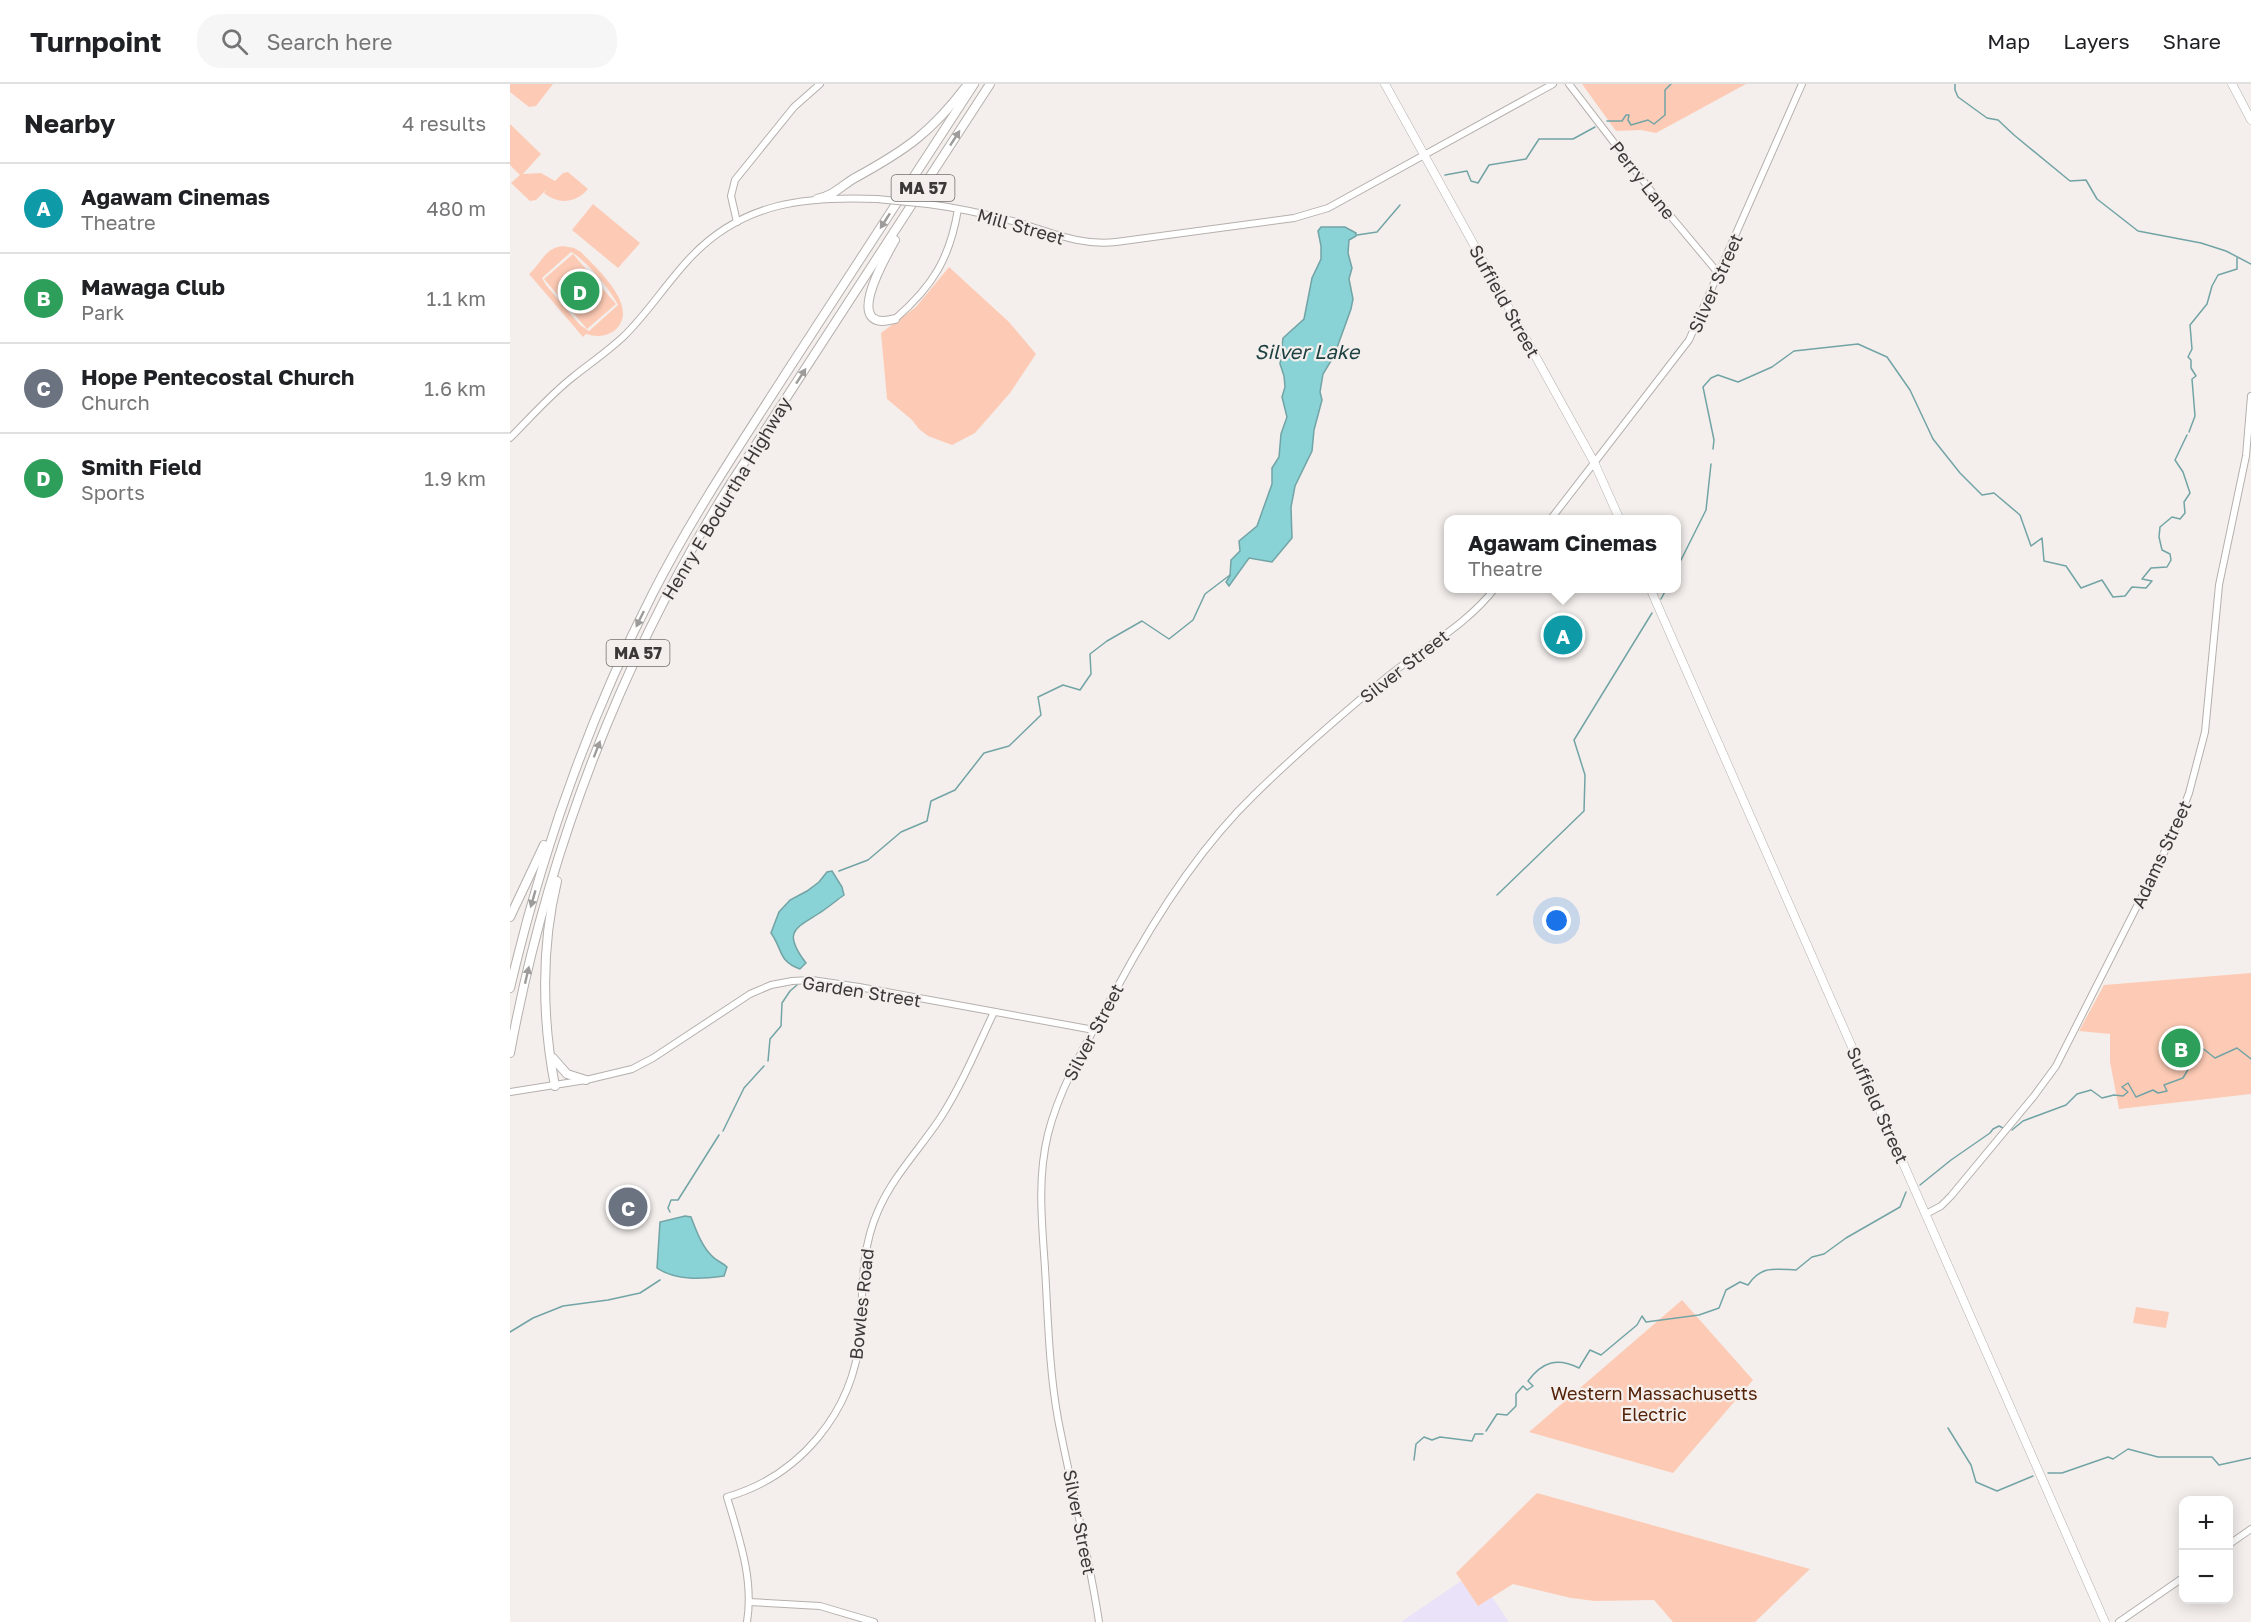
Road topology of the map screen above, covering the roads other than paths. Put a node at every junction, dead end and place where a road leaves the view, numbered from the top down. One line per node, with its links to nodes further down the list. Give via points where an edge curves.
1 (820, 84): 15 (street, via 794,107 735,180 731,199)
2 (968, 84): 13 (highway, via 940,119 912,145 834,194)
3 (974, 84): 26 (highway, Henry E Bodurtha Highway / MA 57, one-way to 26, via 684,535 618,666)
4 (990, 84): 12 (highway, Henry E Bodurtha Highway / MA 57, one-way to 4)
5 (1385, 84): 11 (main road, Suffield Street)
6 (1553, 84): 11 (street, Mill Street)
7 (1569, 84): 16 (street, Perry Lane)
8 (1802, 84): 16 (street, Silver Street)
9 (2232, 84): 10 (main road)
10 (2251, 120)
11 (1424, 156): 14 (street, Mill Street, via 1308,215 1116,242 1077,242); 20 (main road, Suffield Street)
12 (937, 166): 17 (highway, via 868,296 868,309 873,316 882,321); 25 (highway, Henry E Bodurtha Highway / MA 57, one-way to 12, via 643,644 704,527)
13 (817, 199): 14 (street, Mill Street, bridge, via 877,199); 15 (street, Mill Street, via 776,206)
14 (958, 208): 17 (street, via 952,239 938,271 920,296)
15 (737, 222): 19 (street, Mill Street, via 694,254 624,336 564,385)
16 (1719, 274): 20 (street, Silver Street, via 1684,349)
17 (895, 319)
18 (2251, 396): 36 (street, Adams Street, via 2246,456 2219,585 2205,732 2178,825 2047,1080 1951,1196)
19 (510, 438)
20 (1594, 462): 21 (street, Silver Street); 22 (main road, Suffield Street)
21 (1553, 515)
22 (1618, 515)
23 (1490, 593): 30 (street, Silver Street, via 1466,618 1370,692 1290,761 1241,808 1148,931)
24 (1652, 593): 36 (main road, Suffield Street)
25 (589, 772): 31 (highway, via 561,865 549,922); 32 (highway, Henry E Bodurtha Highway / MA 57, one-way to 25, via 545,904)
26 (566, 795): 27 (highway); 28 (highway, Henry E Bodurtha Highway / MA 57, one-way to 28, via 536,887)
27 (510, 917)
28 (510, 988)
29 (994, 1012): 30 (street, Garden Street); 33 (street, Garden Street, via 810,980 783,982 747,996 639,1066); 40 (street, Bowles Road, via 949,1104 895,1180 875,1216 863,1265 856,1359 836,1412 813,1444 787,1468 759,1485 727,1497 744,1558)
30 (1094, 1030): 43 (street, Silver Street, via 1053,1115 1040,1189 1055,1399)
31 (548, 1044): 33 (highway, via 562,1071); 34 (highway)
32 (510, 1053)
33 (586, 1080): 34 (street, Garden Street)
34 (555, 1086): 35 (street, Garden Street)
35 (510, 1092)
36 (1926, 1214): 44 (main road, Suffield Street)
37 (2251, 1529): 38 (street)
38 (2233, 1542)
39 (2179, 1580): 45 (street)
40 (749, 1602): 41 (street); 42 (street, via 820,1606)
41 (747, 1622)
42 (874, 1622)
43 (1099, 1622)
44 (2105, 1622)
45 (2119, 1622)

